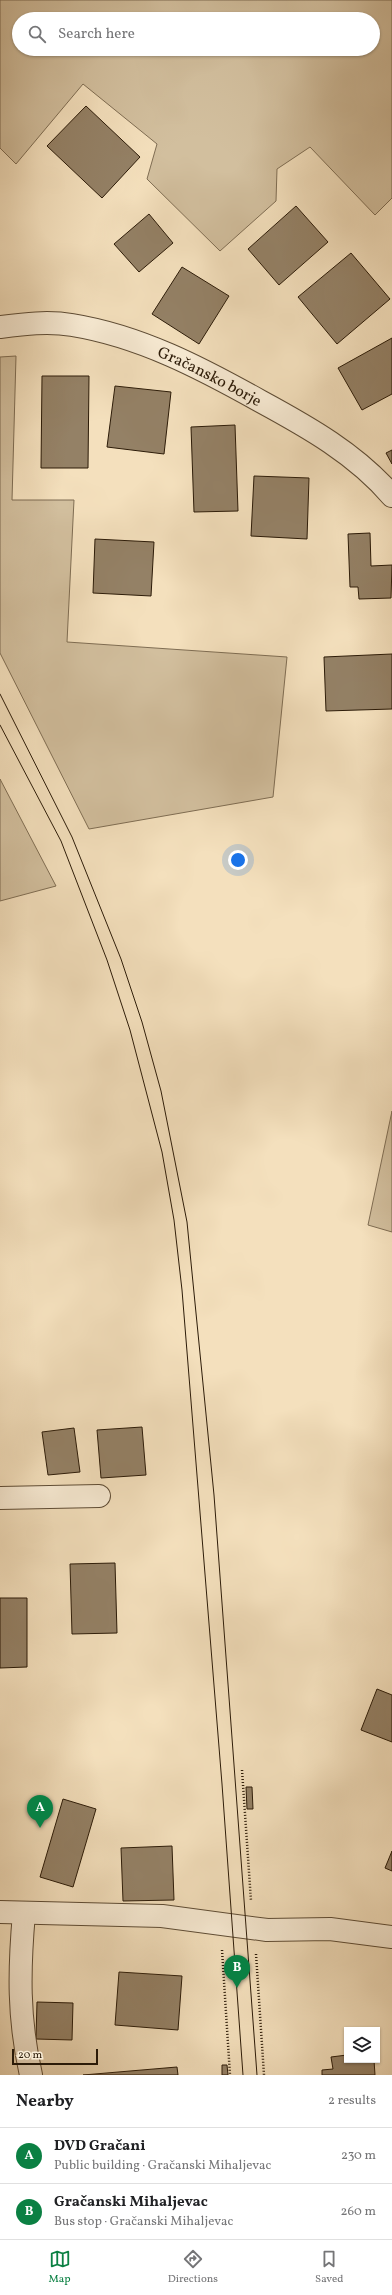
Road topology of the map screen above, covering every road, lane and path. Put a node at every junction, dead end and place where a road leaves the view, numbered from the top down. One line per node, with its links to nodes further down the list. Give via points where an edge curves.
1 (0, 327): 2 (street, Gračansko borje, via 48,322 72,325 166,352 305,424 365,468)
2 (392, 496)
3 (99, 1496): 4 (street)
4 (0, 1498)
5 (242, 1770): 8 (path)
6 (0, 1912): 7 (street)
7 (24, 1913): 8 (street, via 162,1916); 11 (street, via 19,1986 20,2016)
8 (254, 1928): 9 (street, via 330,1929); 13 (path)
9 (392, 1937)
10 (222, 1954): 12 (path)
11 (31, 2075)
12 (230, 2075)
13 (264, 2075)

